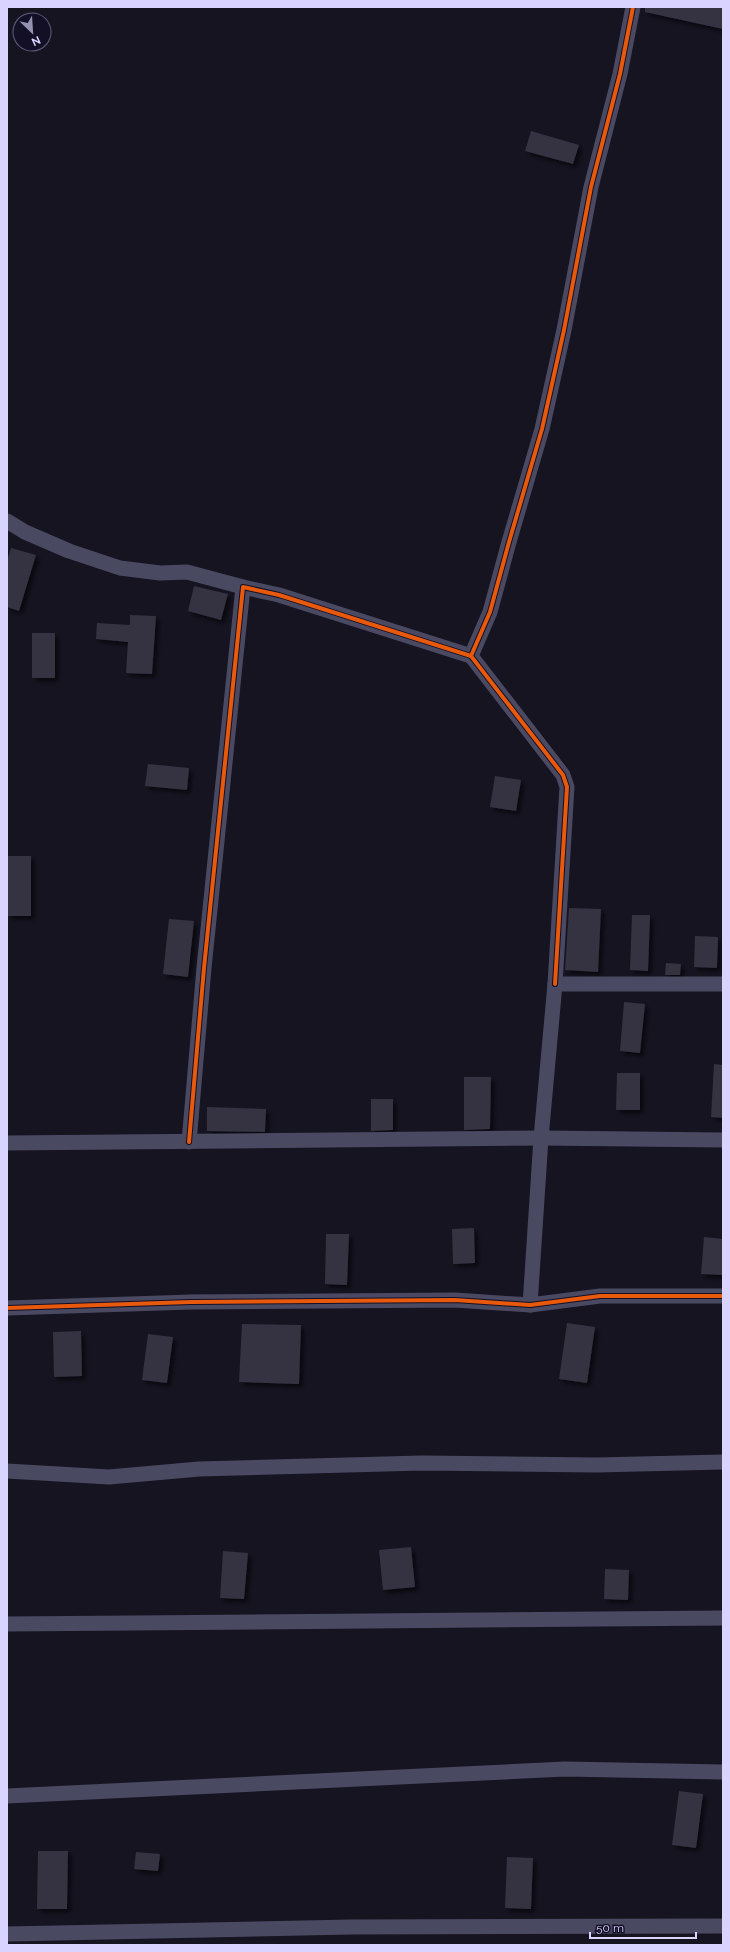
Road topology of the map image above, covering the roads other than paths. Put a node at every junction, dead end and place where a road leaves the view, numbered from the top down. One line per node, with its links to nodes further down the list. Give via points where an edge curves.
1 (633, 7): 4 (street, via 620,74 591,187 542,429 490,612)
2 (7, 521): 3 (street, via 68,551 120,568 160,573 187,572)
3 (243, 587): 4 (street, via 279,595); 9 (street, via 204,960)
4 (471, 656): 5 (street, via 563,776 567,787)
5 (555, 984): 6 (street); 7 (street)
6 (723, 984)
7 (541, 1138): 8 (street); 9 (street); 12 (street)
8 (723, 1140)
9 (189, 1142): 10 (street)
10 (7, 1143)
11 (723, 1296): 12 (street, via 600,1296)
12 (530, 1305): 13 (street, via 455,1300 191,1302)
13 (7, 1308)
14 (723, 1462): 15 (street, via 597,1465 422,1463 199,1469 109,1477)
15 (7, 1471)
16 (723, 1618): 17 (street)
17 (7, 1624)
18 (723, 1772): 19 (street, via 565,1769)
19 (7, 1796)
20 (723, 1926): 21 (street, via 351,1927)
21 (7, 1934)

